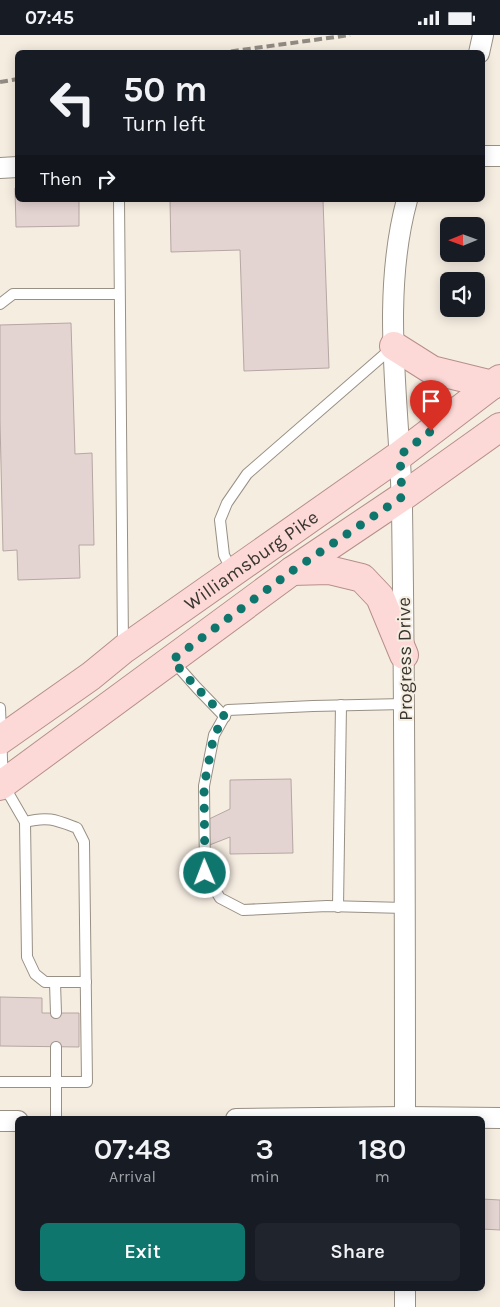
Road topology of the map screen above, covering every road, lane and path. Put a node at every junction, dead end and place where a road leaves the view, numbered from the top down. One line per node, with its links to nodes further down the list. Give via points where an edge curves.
1 (483, 35): 2 (street)
2 (480, 50)
3 (485, 156): 4 (street)
4 (500, 156)
5 (15, 167): 6 (street)
6 (0, 168)
7 (118, 202): 9 (lane)
8 (406, 202): 11 (street, Progress Drive, via 396,256)
9 (120, 294): 10 (lane, via 13,294); 18 (lane)
10 (0, 304)
11 (394, 346): 12 (main road, via 432,370); 14 (street, Progress Drive); 17 (lane, via 247,473 220,520 224,555)
12 (496, 382): 14 (main road, Williamsburg Pike)
13 (500, 427): 15 (main road, Williamsburg Pike)
14 (400, 455): 15 (street, Progress Drive); 17 (main road, Williamsburg Pike)
15 (402, 497): 16 (main road, Williamsburg Pike); 19 (street, Progress Drive)
16 (292, 571): 19 (main road, via 329,570 362,578 380,597); 20 (main road, Williamsburg Pike)
17 (232, 572): 18 (main road, Williamsburg Pike)
18 (124, 649): 25 (main road, Williamsburg Pike)
19 (404, 655): 21 (street, Progress Drive)
20 (172, 660): 24 (lane); 26 (main road, Williamsburg Pike)
21 (404, 704): 22 (lane); 29 (street, Progress Drive)
22 (341, 705): 24 (lane, via 228,710); 28 (lane)
23 (0, 708): 25 (lane)
24 (225, 717): 28 (lane, via 214,735 204,786 205,873 220,898 243,910)
25 (0, 739): 26 (lane)
26 (2, 785): 27 (lane)
27 (26, 822): 30 (lane, via 54,819 77,828 84,842); 31 (lane, via 27,957 35,974 45,982)
28 (338, 907): 29 (lane)
29 (405, 908): 37 (street, Progress Drive)
30 (86, 982): 31 (lane); 35 (lane, via 87,1082)
31 (55, 983): 32 (lane)
32 (56, 1013)
33 (56, 1047): 35 (lane)
34 (0, 1082): 35 (lane)
35 (57, 1082): 36 (lane)
36 (56, 1116)
37 (405, 1116)
38 (485, 1118): 39 (street)
39 (500, 1118)
40 (0, 1121): 41 (street)
41 (15, 1121)
42 (405, 1291): 43 (street)
43 (405, 1307)

